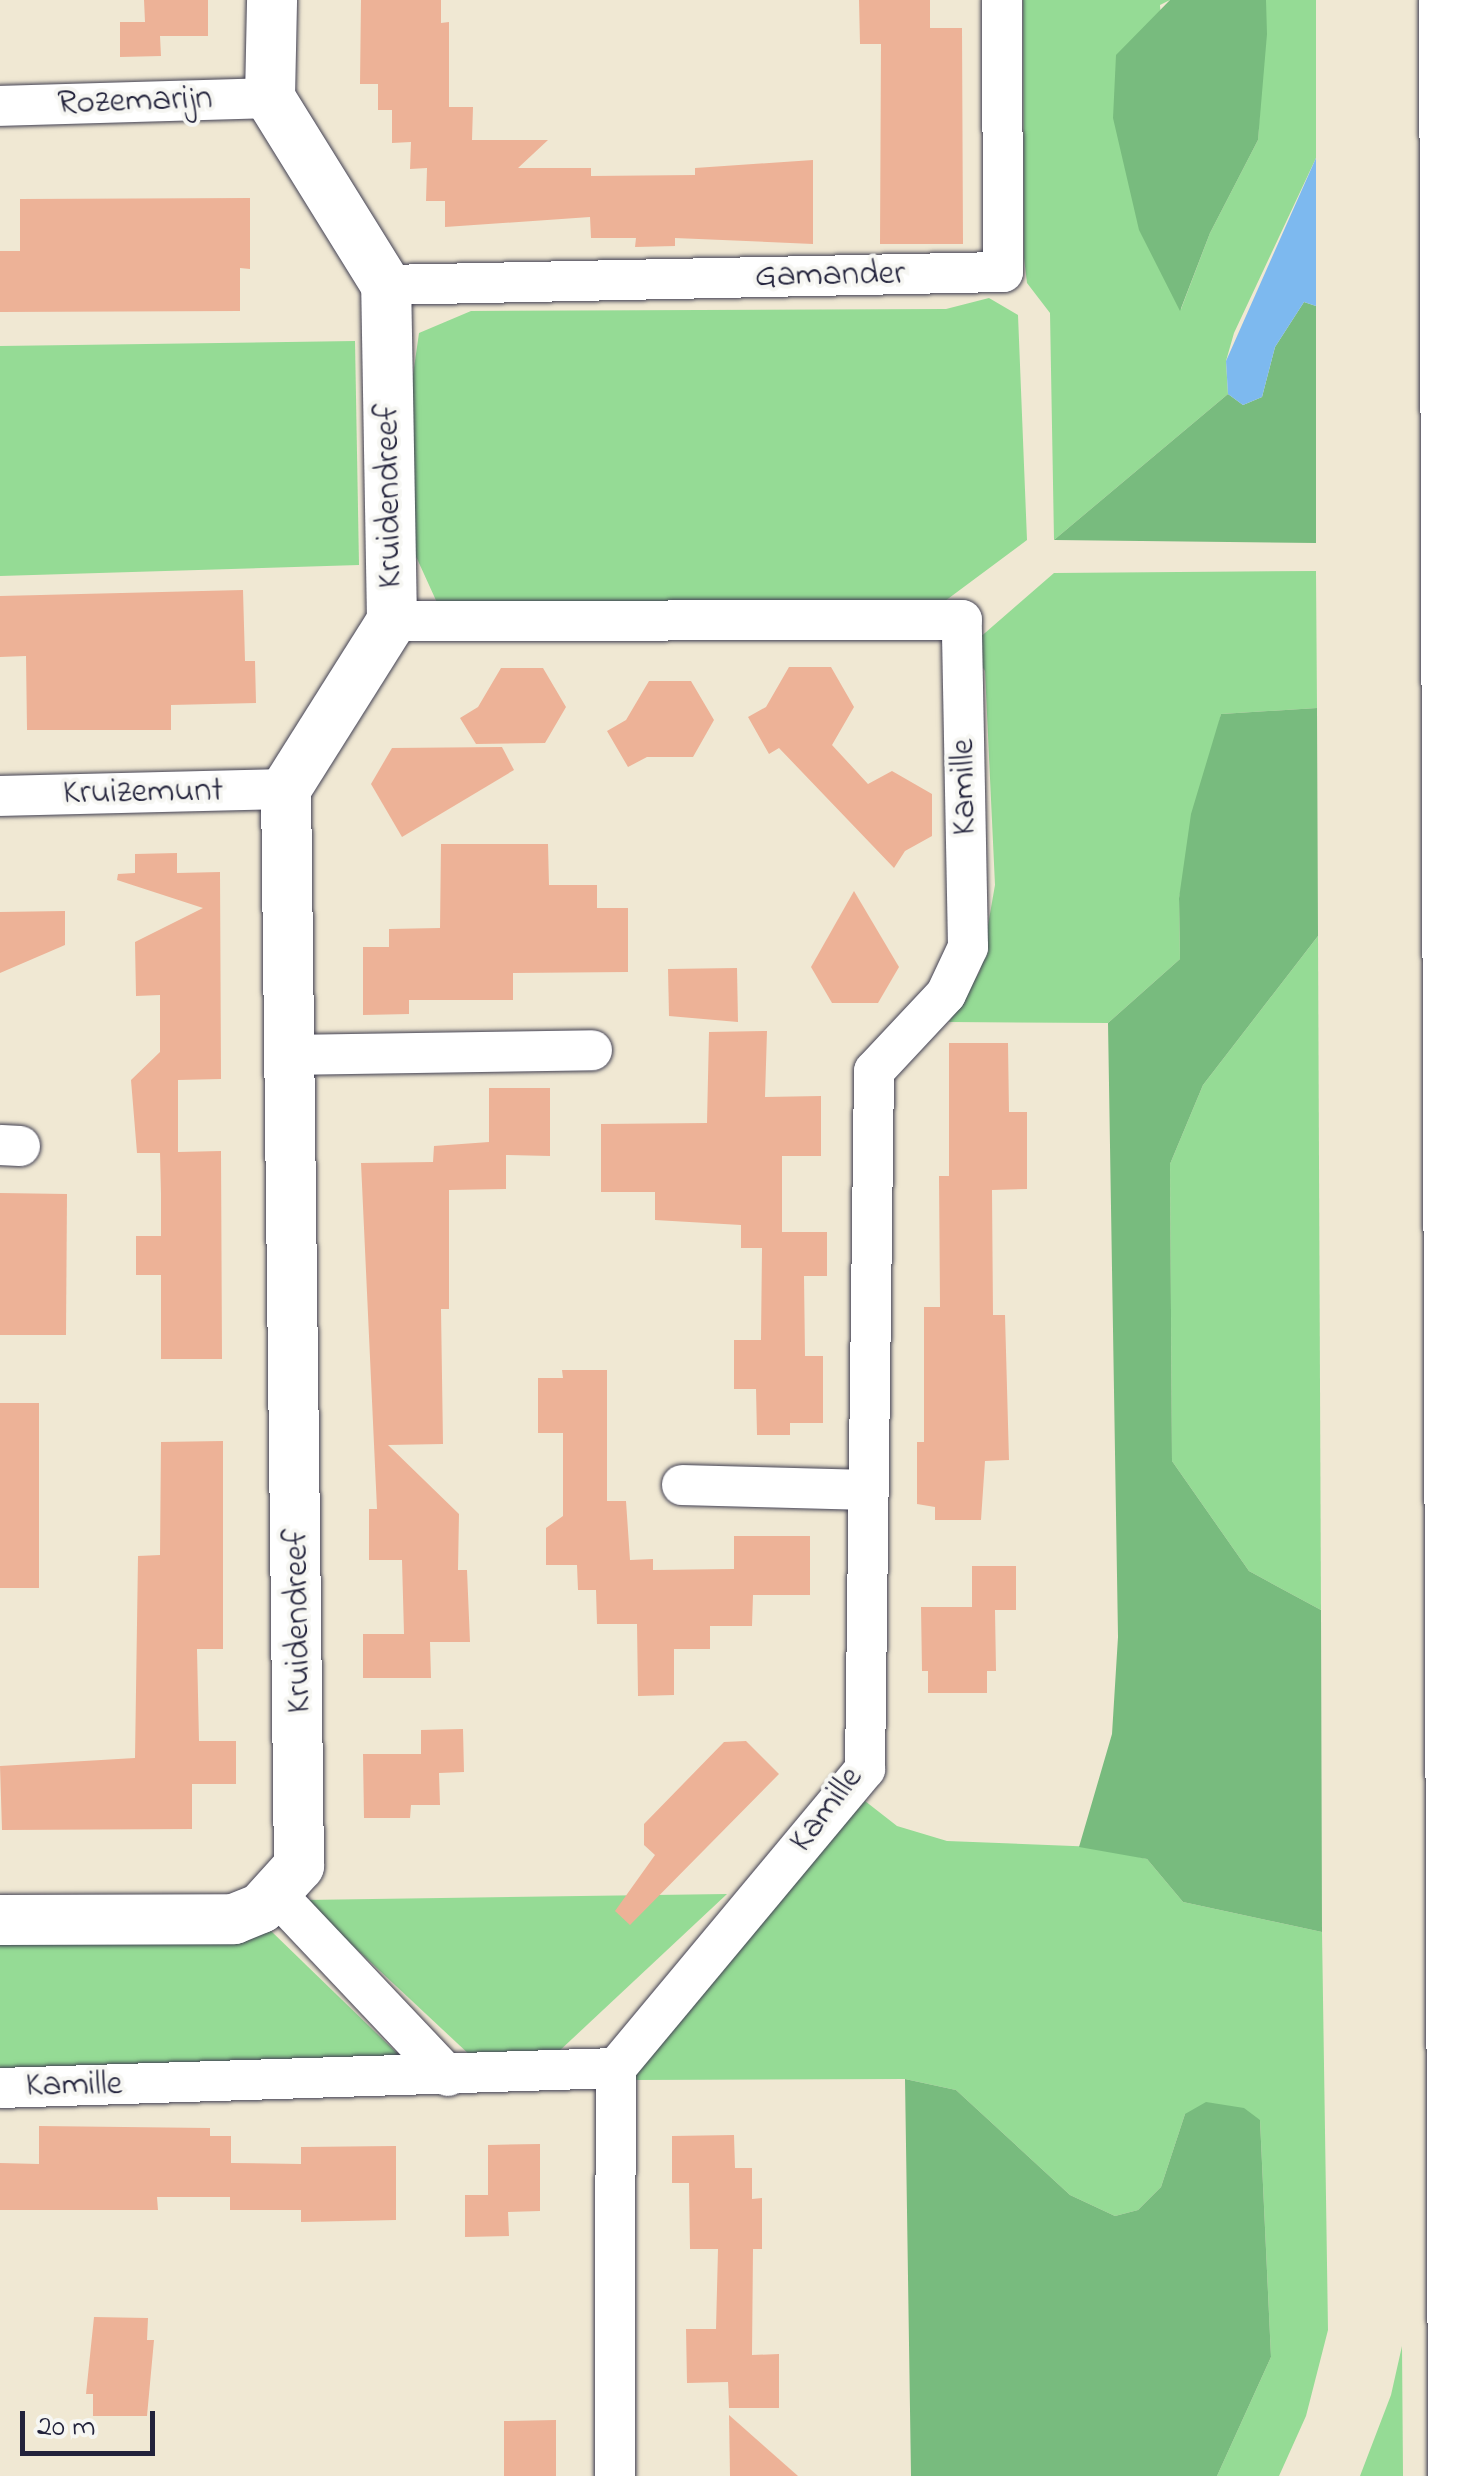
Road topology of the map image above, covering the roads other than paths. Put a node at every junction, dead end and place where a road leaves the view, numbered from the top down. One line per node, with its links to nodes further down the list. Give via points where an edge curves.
1 (272, 0): 4 (street)
2 (1002, 0): 6 (street, Gamander, via 1003,272)
3 (1446, 0): 20 (main road)
4 (270, 98): 5 (street, Rozemarijn); 6 (street)
5 (0, 106)
6 (386, 285): 7 (street, Kruidendreef)
7 (392, 620): 8 (street, Kruidendreef); 13 (street, Kamille, via 962,620 968,947 946,994 874,1072)
8 (286, 789): 9 (street, Kruizemunt); 11 (street, Kruidendreef)
9 (0, 796)
10 (592, 1050): 11 (street)
11 (290, 1055): 14 (street, Kruidendreef, via 302,1802 299,1866)
12 (682, 1485): 13 (street)
13 (868, 1490): 16 (street, Kamille, via 865,1770)
14 (277, 1895): 15 (street, via 234,1919); 17 (street)
15 (0, 1920)
16 (616, 2068): 17 (street, Kamille); 19 (street)
17 (448, 2076): 18 (street, Kamille)
18 (0, 2088)
19 (614, 2476)
20 (1456, 2476)

